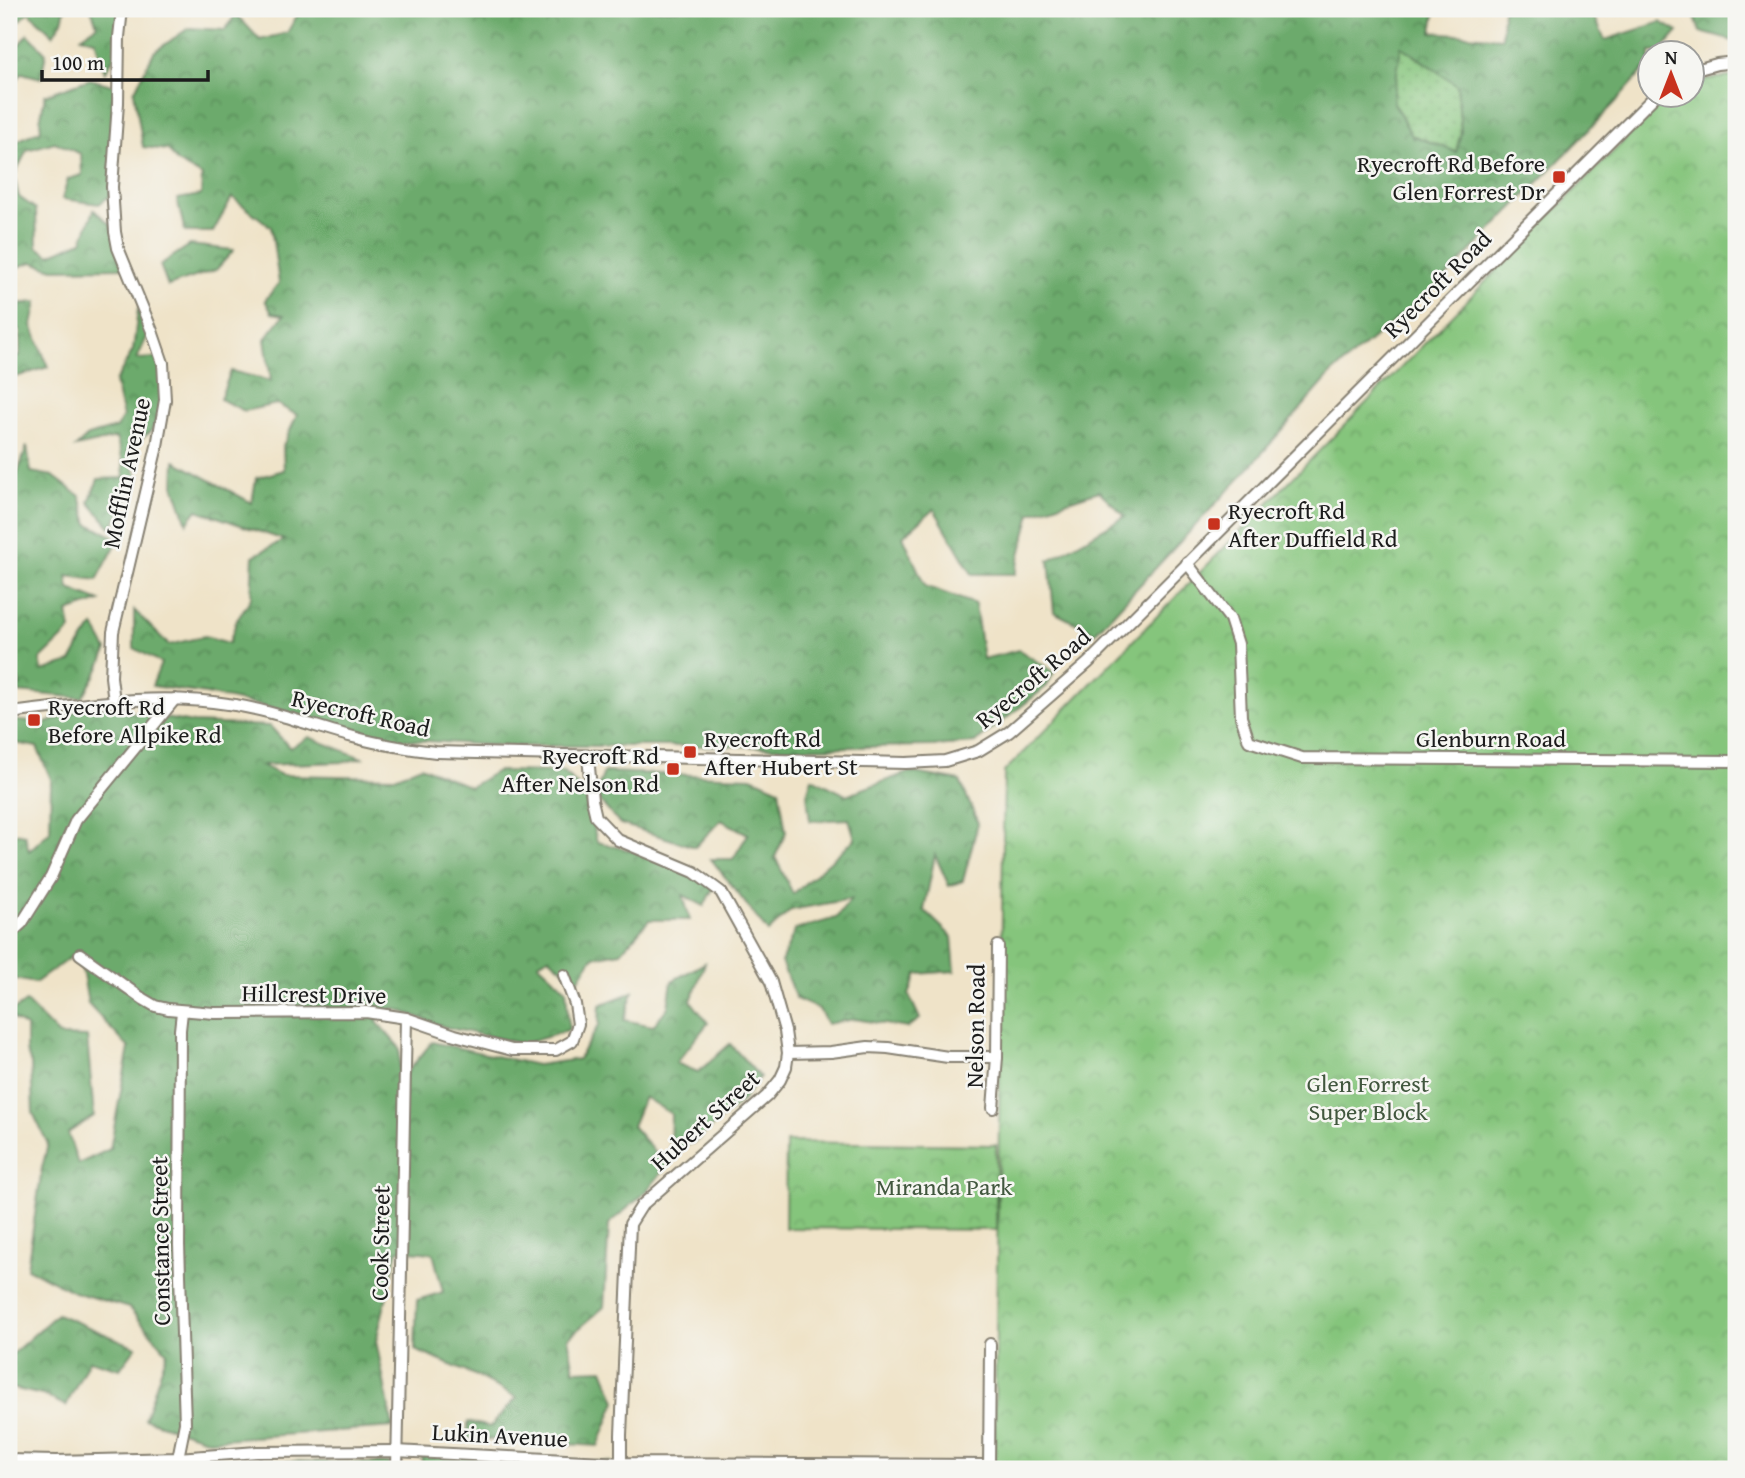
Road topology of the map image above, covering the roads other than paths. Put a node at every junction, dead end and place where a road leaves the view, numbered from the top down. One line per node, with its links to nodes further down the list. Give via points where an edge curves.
1 (122, 9): 7 (street, Mofflin Avenue, via 112,187 115,232 163,363 165,400 113,632)
2 (1736, 62): 3 (street)
3 (1706, 67)
4 (1643, 108): 5 (street, Ryecroft Road)
5 (1187, 563): 9 (street, Ryecroft Road, via 1088,663 1009,732 978,751 945,761 906,764); 10 (street, Glenburn Road, via 1230,619 1238,644 1241,717 1249,741 1302,758)
6 (175, 699): 7 (street, Ryecroft Road); 9 (street, Ryecroft Road, via 231,704 415,750); 11 (street, via 76,820 51,877)
7 (114, 701): 8 (street, Ryecroft Road)
8 (9, 713)
9 (588, 756): 17 (street, via 596,817 618,840 695,872 721,892 771,982)
10 (1736, 761)
11 (9, 935)
12 (998, 946): 18 (street, Nelson Road)
13 (80, 954): 15 (street, Hillcrest Drive, via 155,1006)
14 (564, 975): 16 (street, Hillcrest Drive, via 578,1024 572,1041 556,1050 512,1050)
15 (182, 1012): 16 (street, Hillcrest Drive, via 366,1012); 23 (street, Constance Street, via 179,1245 185,1423)
16 (406, 1018): 21 (street, Cook Street)
17 (788, 1054): 18 (street, via 868,1047 948,1057); 24 (street, Hubert Street, via 780,1080 767,1096 642,1205 630,1224)
18 (997, 1057): 19 (street, Nelson Road)
19 (993, 1108)
20 (990, 1344): 25 (street)
21 (396, 1451): 23 (street, Lukin Avenue, via 257,1452); 24 (street, Lukin Avenue); 26 (street, Cook Street)
22 (9, 1460): 23 (street, Lukin Avenue)
23 (178, 1464)
24 (621, 1466): 25 (street, Lukin Avenue)
25 (989, 1467)
26 (397, 1469)

